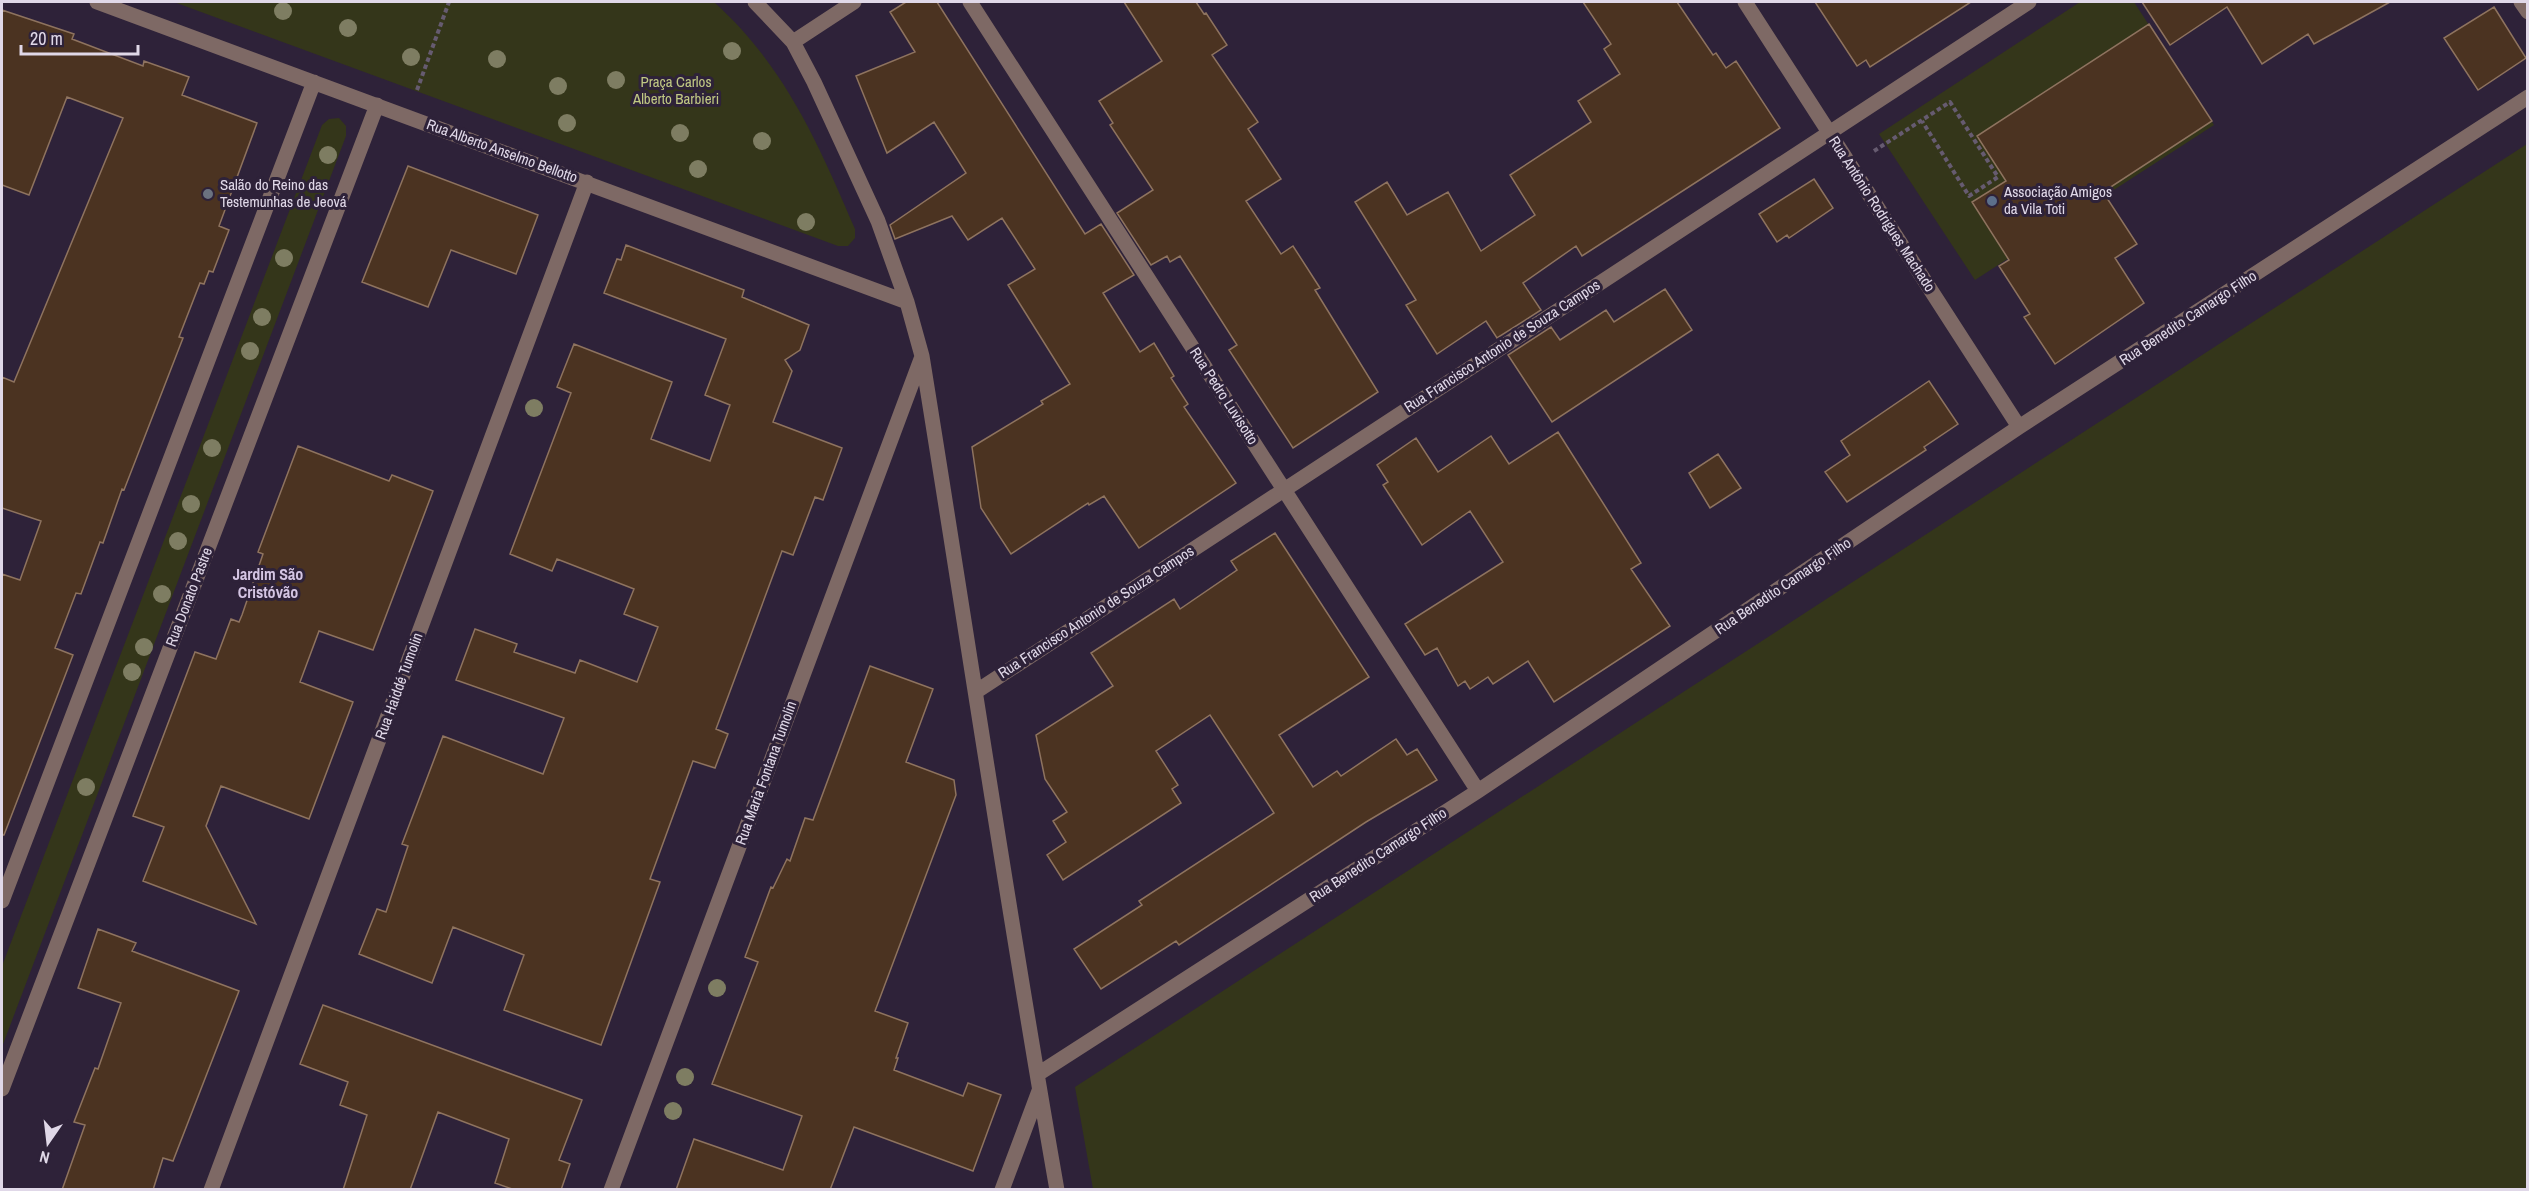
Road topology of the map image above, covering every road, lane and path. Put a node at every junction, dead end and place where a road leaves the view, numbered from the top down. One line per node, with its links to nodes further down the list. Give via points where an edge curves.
1 (97, 2): 12 (street, Rua Alberto Anselmo Bellotto)
2 (449, 2): 11 (path)
3 (755, 2): 10 (street)
4 (854, 2): 10 (street)
5 (970, 2): 22 (street, Rua Pedro Luvisotto)
6 (1745, 2): 16 (street, Rua Antônio Rodrigues Machado)
7 (2029, 2): 16 (street, Rua Francisco Antonio de Souza Campos)
8 (2521, 2): 9 (street)
9 (2528, 12)
10 (793, 42): 19 (street, via 878,221)
11 (427, 63)
12 (314, 82): 14 (street, Rua Alberto Anselmo Bellotto); 25 (street)
13 (2528, 97): 21 (street, Rua Benedito Camargo Filho)
14 (377, 105): 18 (street, Rua Alberto Anselmo Bellotto); 27 (street, Rua Donato Pastre)
15 (1922, 121): 15 (path, via 1950,102 1998,177 1970,196); 17 (path)
16 (1830, 132): 17 (street, Rua Antônio Rodrigues Machado); 22 (street, Rua Francisco Antonio de Souza Campos)
17 (1852, 165): 21 (street, Rua Antônio Rodrigues Machado)
18 (587, 182): 19 (street, Rua Alberto Anselmo Bellotto); 28 (street, Rua Haiddé Tumolin)
19 (907, 302): 20 (street)
20 (922, 356): 23 (street); 29 (street, Rua Maria Fontana Tumolin)
21 (2019, 428): 24 (street, Rua Benedito Camargo Filho)
22 (1283, 489): 23 (street, Rua Francisco Antonio de Souza Campos); 24 (street, Rua Pedro Luvisotto)
23 (976, 691): 26 (street, via 1003,880)
24 (1478, 791): 26 (street, Rua Benedito Camargo Filho)
25 (2, 901)
26 (1039, 1082): 30 (street); 31 (street)
27 (2, 1089)
28 (211, 1190)
29 (611, 1190)
30 (1002, 1190)
31 (1057, 1190)

